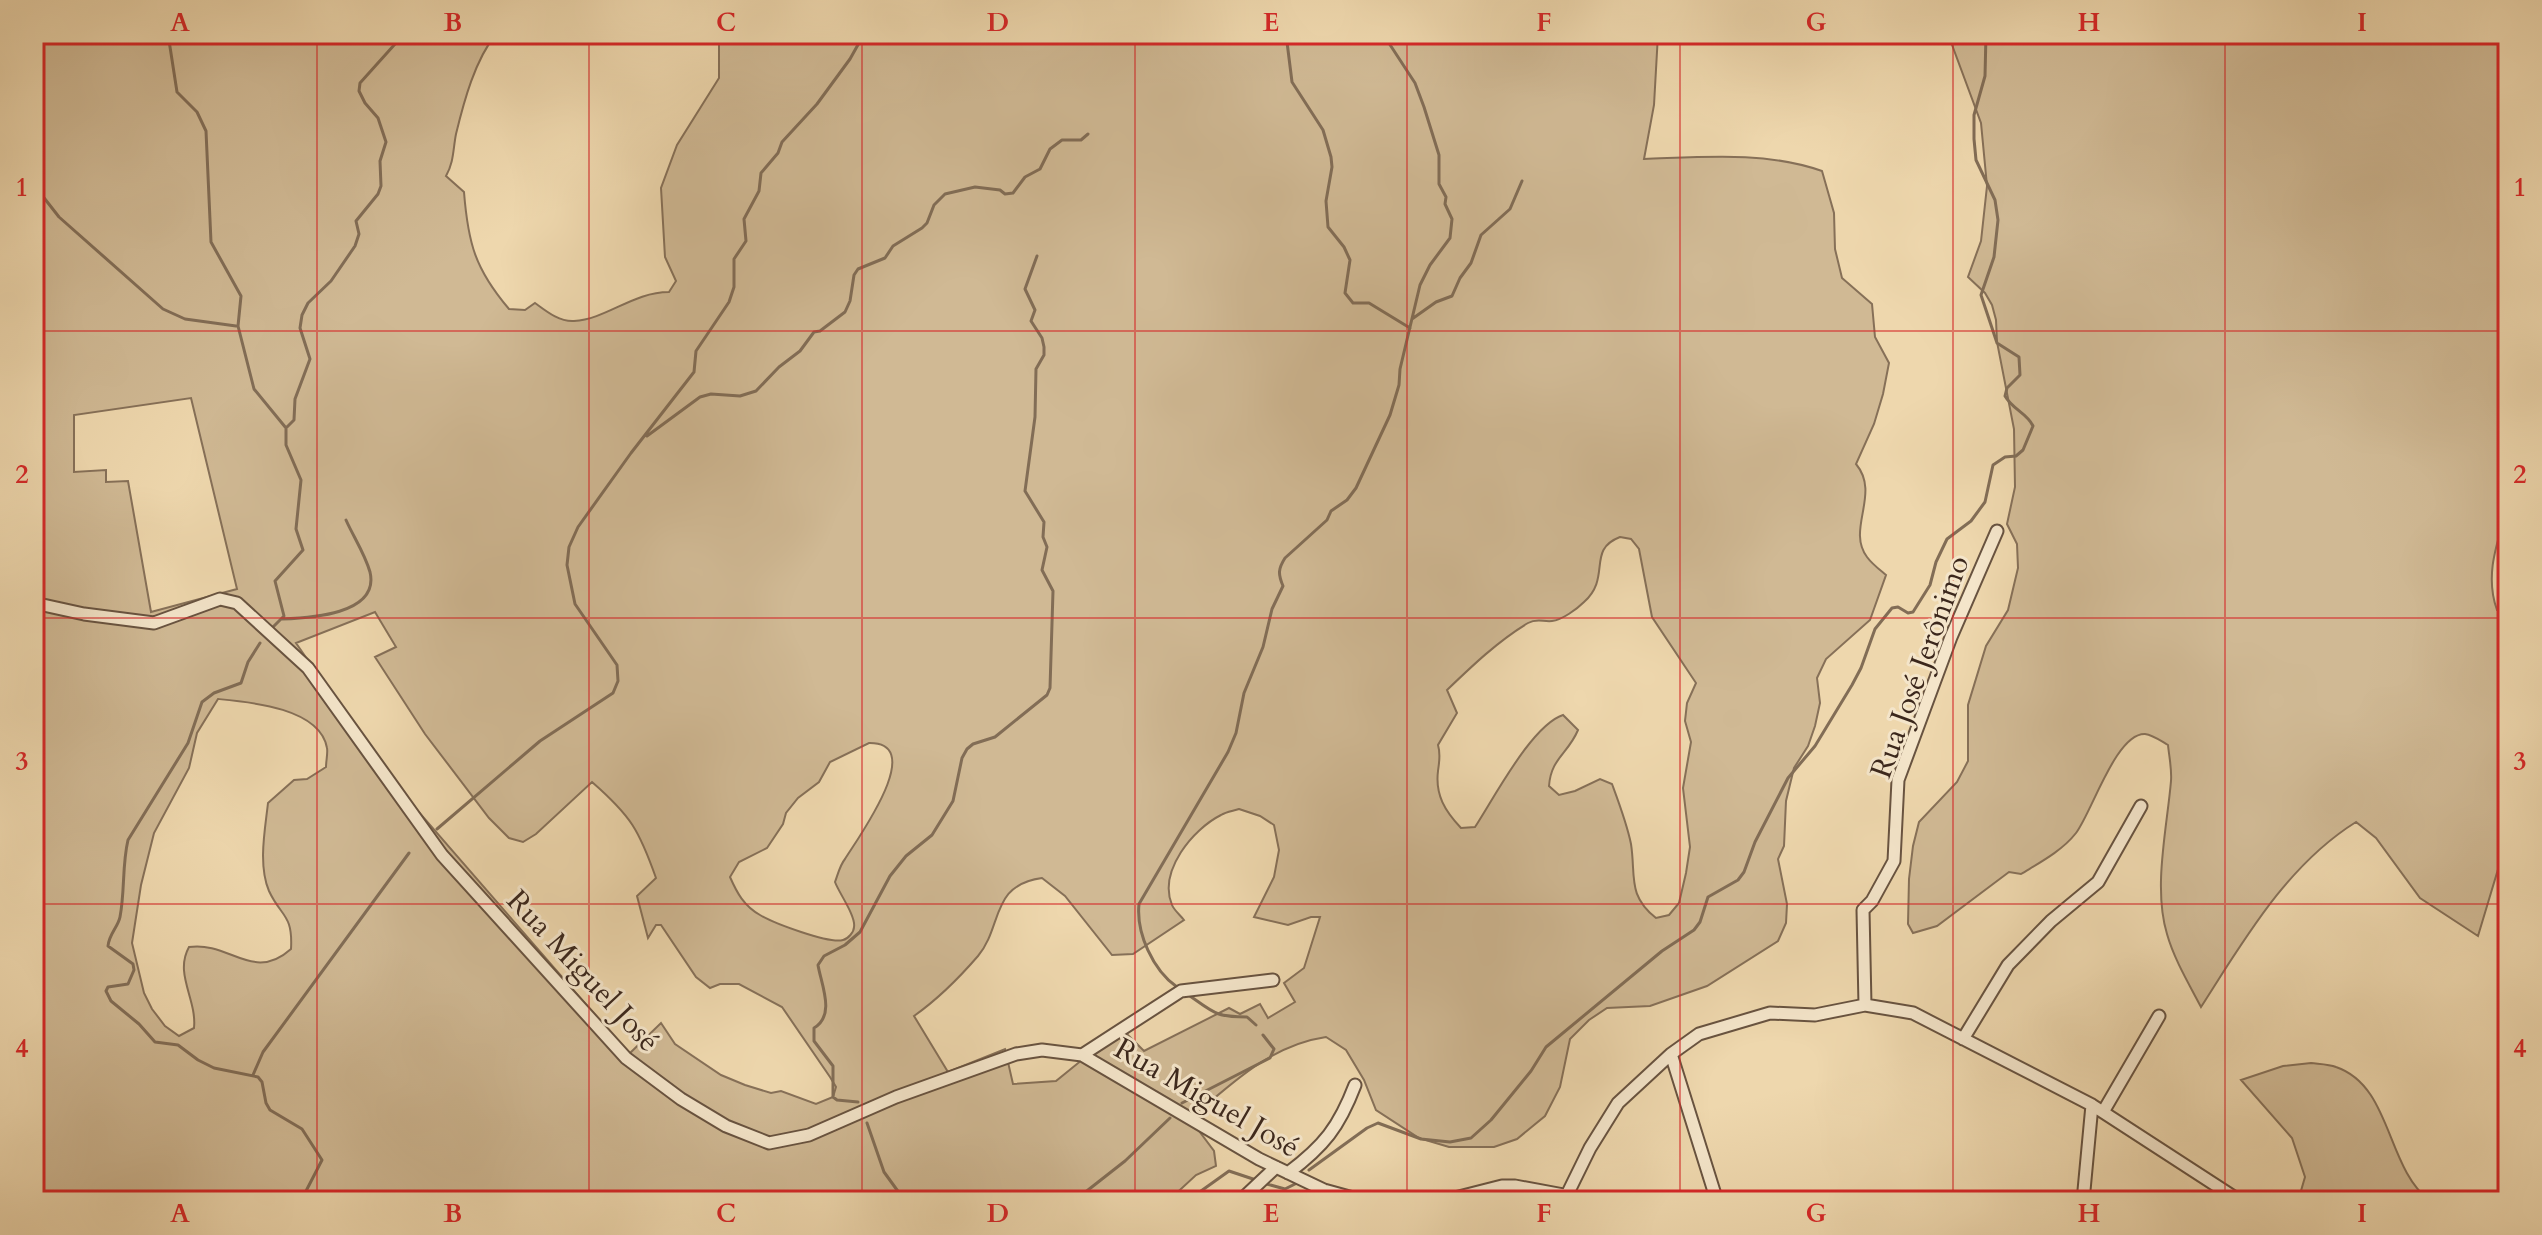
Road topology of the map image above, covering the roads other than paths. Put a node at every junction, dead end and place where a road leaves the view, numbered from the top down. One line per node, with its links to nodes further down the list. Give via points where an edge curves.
1 (1997, 531): 5 (street, Rua José Jerônimo, via 1898,780 1894,861 1863,910)
2 (34, 603): 9 (street, Rua Miguel José, via 154,623 220,599 237,603 308,668 442,855 626,1058 726,1126 769,1143 809,1135 1016,1054 1042,1050)
3 (2141, 806): 7 (street, via 2098,882 2008,965)
4 (1273, 980): 9 (street, via 1181,991)
5 (1865, 1005): 7 (street, via 1913,1013); 8 (street, via 1815,1015 1770,1013 1699,1034)
6 (2159, 1016): 12 (street)
7 (1963, 1039): 11 (street)
8 (1671, 1054): 15 (street, via 1618,1103); 20 (street)
9 (1082, 1055): 13 (street, Rua Miguel José)
10 (1355, 1085): 14 (street, via 1343,1118 1315,1153)
11 (2092, 1105): 12 (street); 21 (street)
12 (2103, 1112): 22 (street)
13 (1276, 1167): 14 (street, Rua Miguel José); 17 (street)
14 (1288, 1173): 16 (street, Rua Miguel José)
15 (1565, 1199): 18 (street, via 1502,1186); 19 (street)
16 (1359, 1200)
17 (1240, 1201)
18 (1443, 1201)
19 (1596, 1201)
20 (1717, 1201)
21 (2083, 1201)
22 (2240, 1201)

